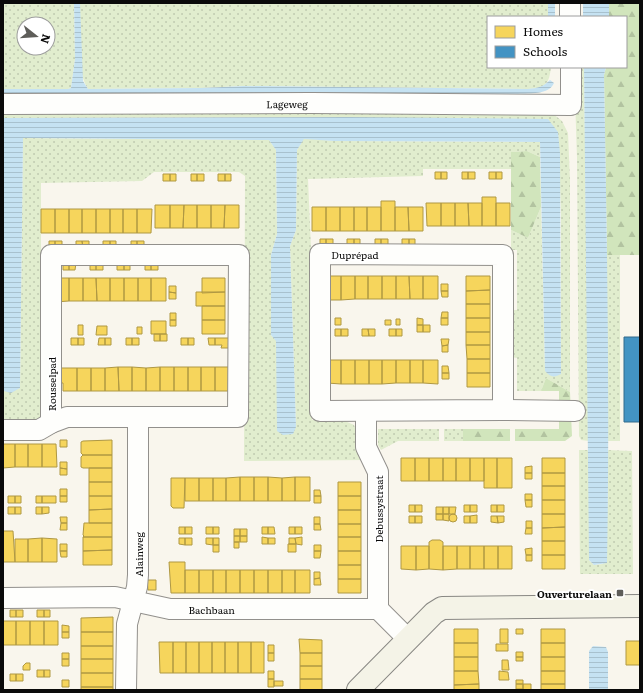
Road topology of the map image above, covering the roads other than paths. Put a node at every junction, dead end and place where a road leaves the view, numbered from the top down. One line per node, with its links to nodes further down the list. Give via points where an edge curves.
1 (570, 3): 2 (street)
2 (570, 16)
3 (571, 68): 4 (street, Lageweg, via 571,106 311,103)
4 (3, 104)
5 (503, 410): 6 (street, Duprépad); 6 (street, Duprépad, via 503,255 320,254 320,412); 7 (street, Duprépad)
6 (366, 411): 14 (street, Debussystraat, via 366,447 378,472)
7 (575, 411)
8 (138, 417): 9 (street, Rousselpad, via 67,417); 9 (street, Rousselpad, via 238,417 239,255 51,256); 12 (street, Alainweg, via 138,575)
9 (51, 423): 10 (street, via 39,430)
10 (3, 430)
11 (3, 598): 12 (street, Bachbaan, via 115,598)
12 (133, 602): 14 (street, Bachbaan, via 170,609); 16 (street, Alainweg, via 126,635)
13 (640, 606): 15 (street, via 442,608)
14 (378, 609): 15 (street)
15 (408, 639): 17 (street)
16 (126, 690)
17 (358, 690)

